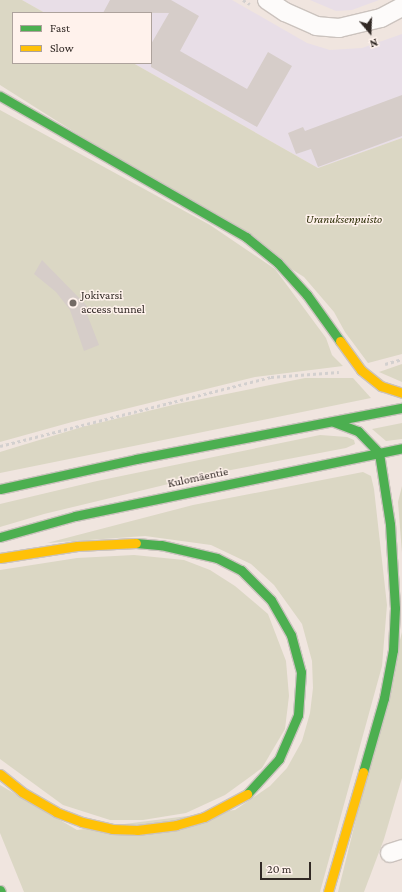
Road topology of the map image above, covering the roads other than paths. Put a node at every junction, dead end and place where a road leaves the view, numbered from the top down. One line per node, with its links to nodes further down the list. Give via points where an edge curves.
1 (267, 0): 2 (street, via 285,12 316,26 339,28 381,18)
2 (402, 7)
3 (0, 96): 4 (main road, via 246,237 278,263 307,295 361,370 381,386)
4 (402, 393)
5 (402, 408): 6 (main road)
6 (334, 422): 8 (main road, via 358,431); 9 (main road, via 136,459)
7 (402, 448): 8 (main road, Kulomäentie)
8 (379, 454): 10 (main road, Kulomäentie, via 75,516); 13 (main road, via 394,568 393,650 374,738)
9 (0, 489)
10 (0, 537)
11 (0, 558): 12 (main road, via 77,546 131,543 161,545 217,558 241,570 271,600 291,635 301,672 298,715 279,759 248,793 204,817 176,825 138,830 112,829 82,822 56,812 22,792)
12 (0, 774)
13 (328, 892)

